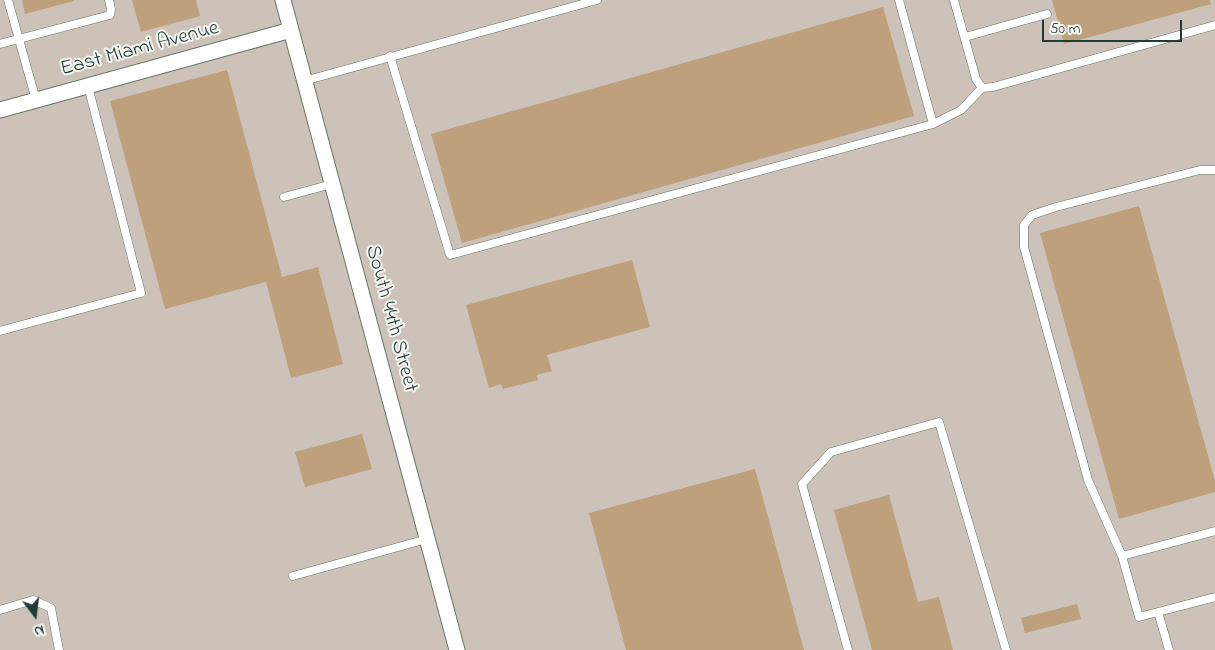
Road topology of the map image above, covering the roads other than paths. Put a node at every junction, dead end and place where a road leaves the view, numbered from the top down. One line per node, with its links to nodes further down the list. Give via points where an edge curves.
1 (8, 0): 11 (lane)
2 (109, 0): 11 (lane, via 110,15)
3 (283, 0): 9 (street, South 44th Street)
4 (597, 0): 13 (lane)
5 (899, 0): 19 (lane)
6 (954, 0): 10 (lane)
7 (1047, 14): 10 (lane)
8 (1215, 25): 16 (lane)
9 (291, 30): 14 (street, South 44th Street); 15 (street, East Miami Avenue)
10 (965, 37): 16 (lane, via 976,79)
11 (19, 39): 12 (lane); 17 (lane)
12 (0, 44)
13 (390, 56): 14 (lane); 19 (lane, via 450,255)
14 (304, 81): 21 (street, South 44th Street)
15 (88, 86): 17 (street, East Miami Avenue); 23 (lane, via 141,292)
16 (982, 88): 19 (lane, via 961,110)
17 (36, 100): 18 (street, East Miami Avenue)
18 (0, 110)
19 (933, 124)
20 (1215, 170): 26 (lane, via 1200,170 1056,207 1032,215 1024,225 1024,247 1088,480)
21 (332, 184): 22 (lane); 25 (street, South 44th Street)
22 (284, 196)
23 (0, 331)
24 (1215, 531): 26 (lane)
25 (427, 538): 27 (lane); 32 (street, South 44th Street)
26 (1122, 556): 30 (lane, via 1139,617)
27 (293, 576)
28 (1215, 597): 30 (lane)
29 (0, 610): 31 (lane, via 32,600 51,608)
30 (1158, 612): 35 (lane)
31 (59, 650)
32 (457, 650)
33 (848, 650): 34 (lane, via 802,484 831,452 939,422)
34 (1006, 650)
35 (1168, 650)

